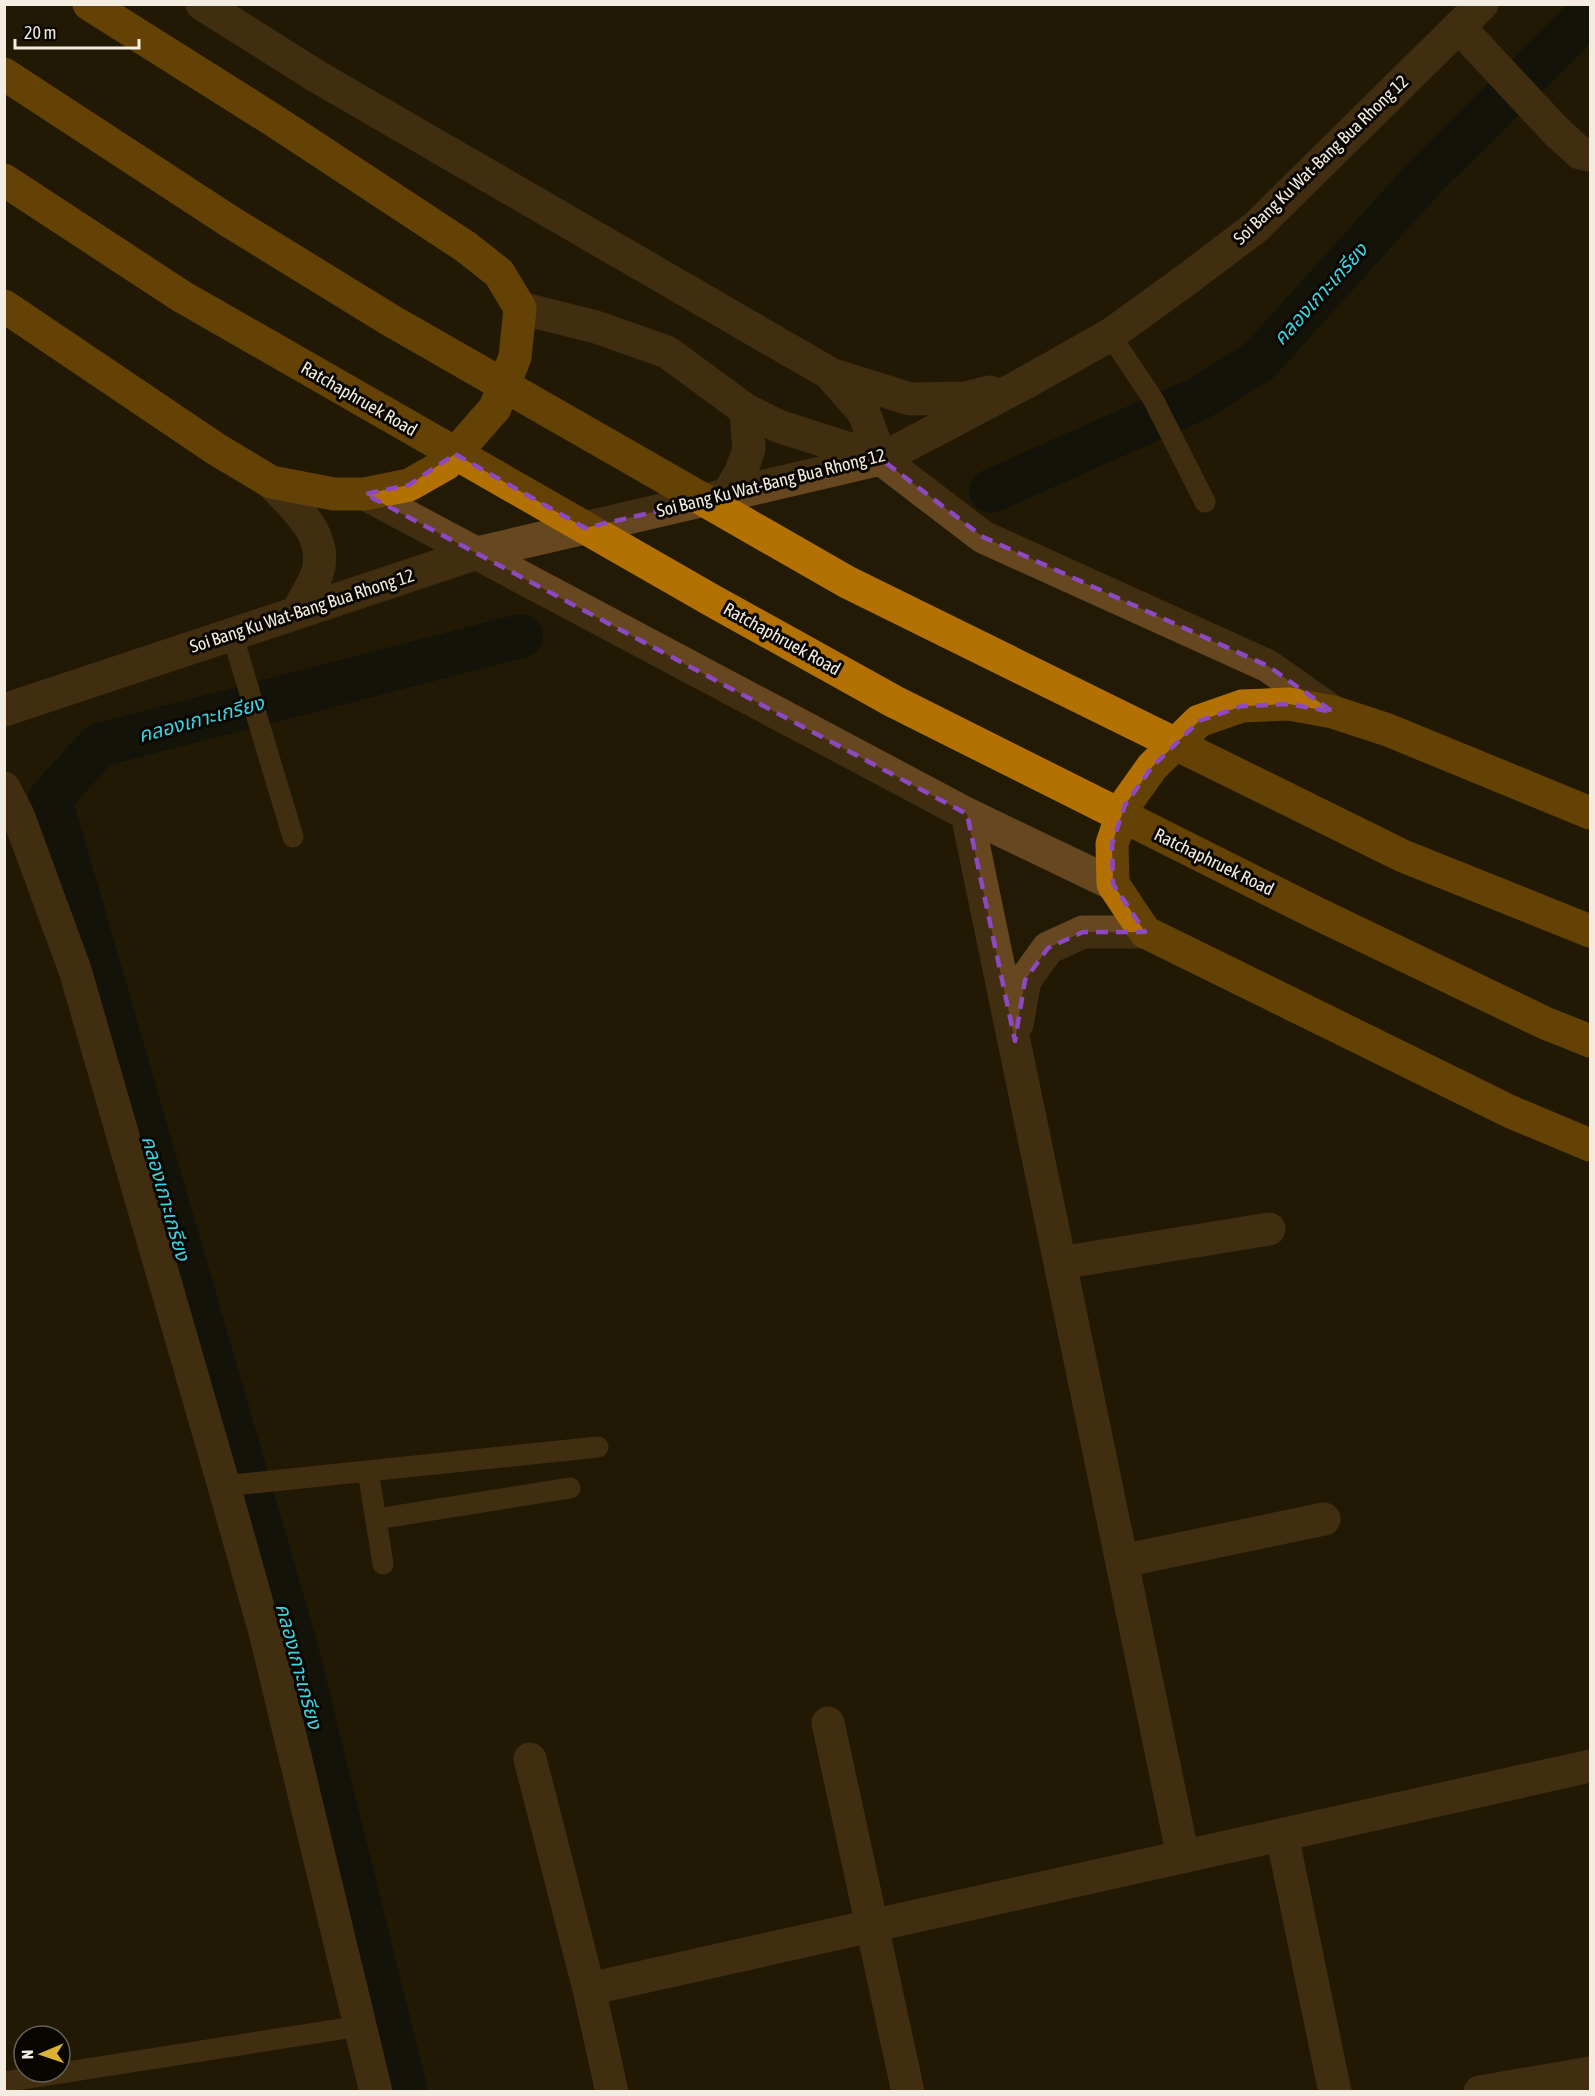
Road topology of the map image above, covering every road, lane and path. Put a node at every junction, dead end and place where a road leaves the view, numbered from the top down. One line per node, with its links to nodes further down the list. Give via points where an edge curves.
1 (89, 4): 9 (main road, via 466,247 499,273)
2 (202, 4): 11 (street, via 316,76)
3 (1482, 4): 4 (street, Soi Bang Ku Wat-Bang Bua Rhong 12)
4 (1469, 39): 6 (street, via 1556,131 1580,153); 10 (street, Soi Bang Ku Wat-Bang Bua Rhong 12, via 1256,227)
5 (4, 74): 29 (main road, bridge, via 229,222 390,320 847,582 1403,855)
6 (1590, 155)
7 (4, 180): 32 (main road, Ratchaphruek Road, bridge, via 181,296 892,701 1303,906)
8 (4, 306): 15 (main road)
9 (520, 308): 13 (street, via 596,327 667,352); 16 (main road, via 515,357 495,408 446,464 408,486)
10 (1110, 335): 12 (street, Soi Bang Ku Wat-Bang Bua Rhong 12); 18 (lane, via 1153,399)
11 (829, 373): 12 (street, via 909,399 966,398); 14 (street, via 864,413)
12 (1023, 384): 14 (street, Soi Bang Ku Wat-Bang Bua Rhong 12)
13 (746, 411): 14 (street, via 778,426); 17 (street, via 749,449)
14 (881, 459): 17 (street, Soi Bang Ku Wat-Bang Bua Rhong 12); 23 (street, via 982,537 1268,666)
15 (271, 482): 16 (main road, via 334,494); 20 (street, via 307,521 319,546 317,573)
16 (365, 494): 19 (street)
17 (727, 495): 19 (street, Soi Bang Ku Wat-Bang Bua Rhong 12)
18 (1205, 502)
19 (477, 553): 20 (street, Soi Bang Ku Wat-Bang Bua Rhong 12); 26 (street)
20 (297, 612): 21 (street, Soi Bang Ku Wat-Bang Bua Rhong 12)
21 (236, 648): 22 (street, Soi Bang Ku Wat-Bang Bua Rhong 12); 27 (lane)
22 (4, 710)
23 (1333, 712): 25 (main road, via 1388,730); 28 (main road, via 1288,704 1242,706 1199,722 1152,767 1125,805 1112,844)
24 (4, 788): 38 (street, via 18,815 75,970)
25 (1590, 813)
26 (967, 814): 28 (street); 31 (street)
27 (293, 837)
28 (1113, 884): 30 (main road)
29 (1590, 931)
30 (1145, 932): 31 (street, via 1083,932 1048,948 1025,980); 33 (main road, via 1511,1112)
31 (1015, 1041): 35 (street)
32 (1590, 1041)
33 (1590, 1145)
34 (1269, 1229): 35 (street)
35 (1060, 1263): 42 (street)
36 (598, 1447): 37 (lane)
37 (368, 1471): 38 (lane); 40 (lane)
38 (230, 1486): 51 (street)
39 (570, 1488): 40 (lane)
40 (376, 1519): 43 (lane)
41 (1324, 1519): 42 (street)
42 (1122, 1561): 48 (street)
43 (383, 1564)
44 (828, 1724): 49 (street)
45 (530, 1759): 50 (street)
46 (1590, 1766): 47 (street)
47 (1282, 1835): 48 (street); 57 (street)
48 (1184, 1857): 49 (street)
49 (872, 1926): 50 (street); 56 (street)
50 (589, 1989): 55 (street)
51 (360, 2026): 53 (lane); 54 (street)
52 (1590, 2073): 58 (street)
53 (4, 2082)
54 (376, 2091)
55 (612, 2091)
56 (908, 2091)
57 (1335, 2091)
58 (1480, 2091)

